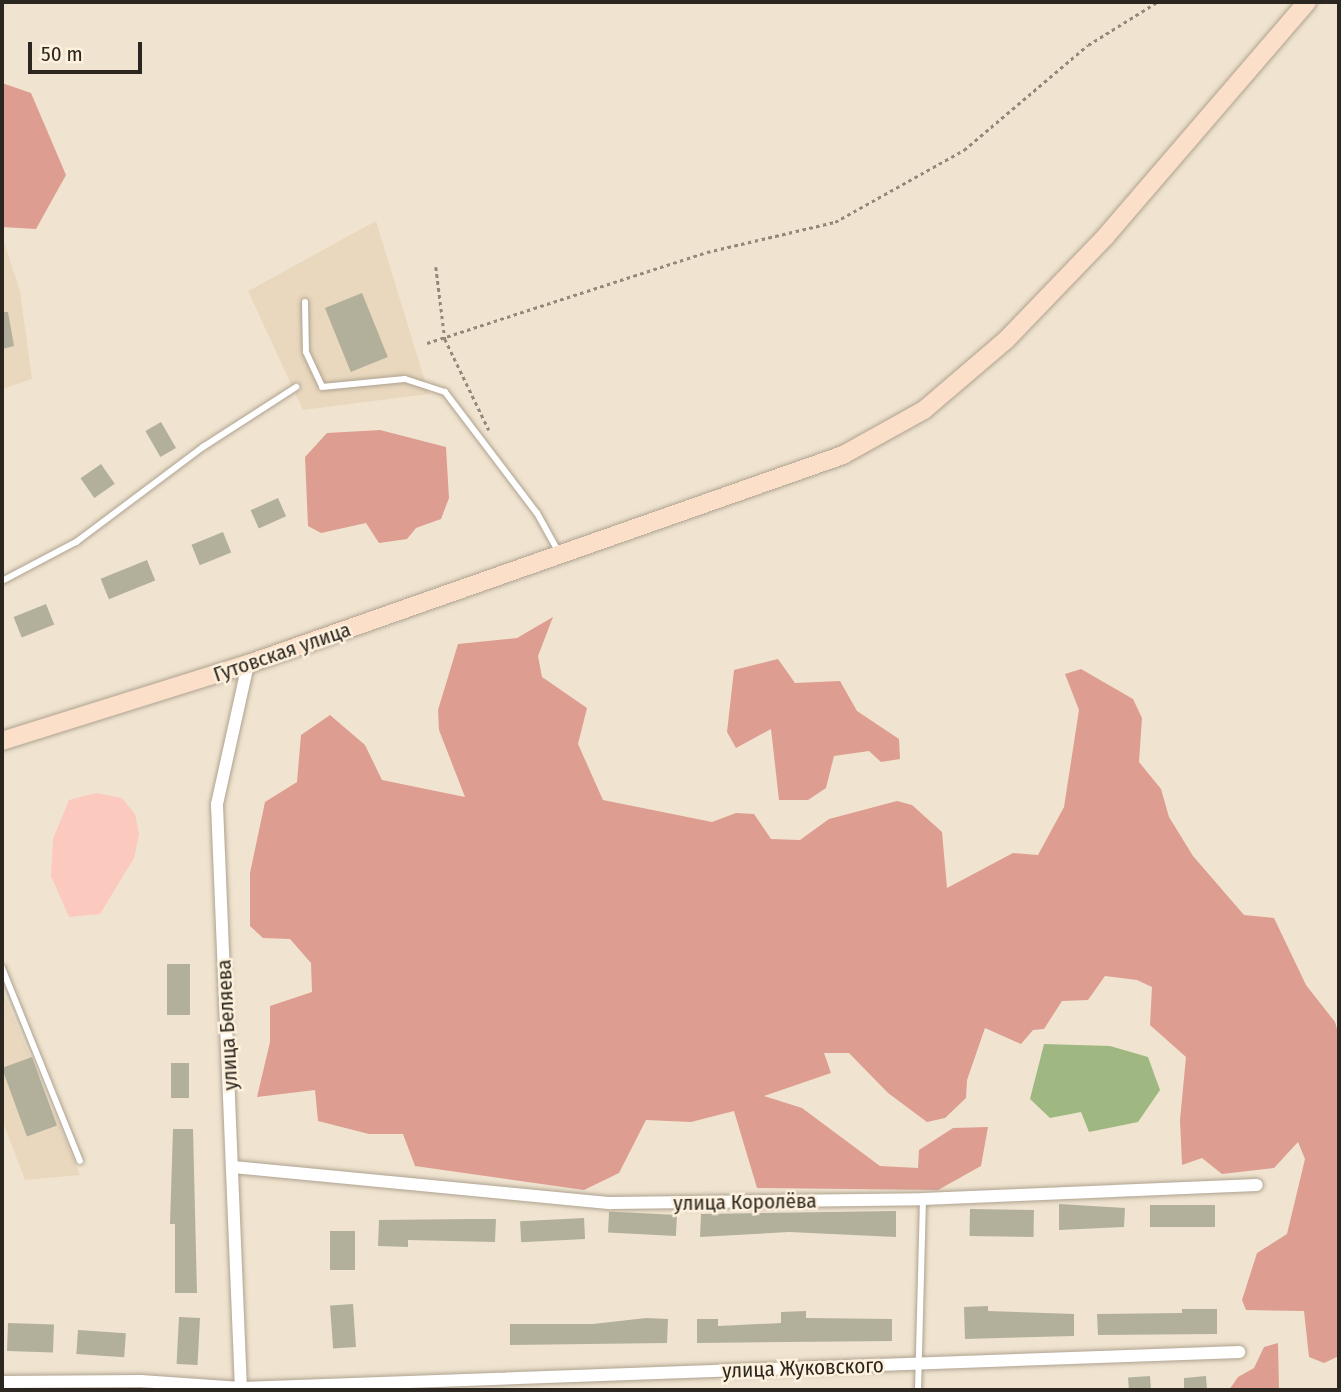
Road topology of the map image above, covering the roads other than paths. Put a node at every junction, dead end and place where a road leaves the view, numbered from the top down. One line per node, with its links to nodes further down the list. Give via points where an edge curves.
1 (1307, 2): 4 (street, Гутовская улица, via 1105,237 1006,340 924,410 843,455)
2 (305, 302): 4 (lane, via 306,352 322,387 405,379 445,392 537,513)
3 (296, 387): 5 (lane, via 203,447 76,542)
4 (561, 556): 6 (street, Гутовская улица)
5 (2, 581)
6 (248, 664): 7 (street, Гутовская улица); 10 (street, улица Беляева, via 217,804)
7 (2, 741)
8 (2, 968): 9 (lane)
9 (80, 1161)
10 (234, 1167): 12 (street, улица Королёва, via 610,1203); 16 (street, улица Беляева)
11 (1257, 1185): 12 (street, улица Королёва)
12 (923, 1199): 14 (lane)
13 (1239, 1352): 14 (street, улица Жуковского)
14 (918, 1364): 16 (street, улица Жуковского); 17 (lane)
15 (2, 1382): 16 (street, улица Жуковского, via 141,1381)
16 (241, 1389)
17 (918, 1390)

